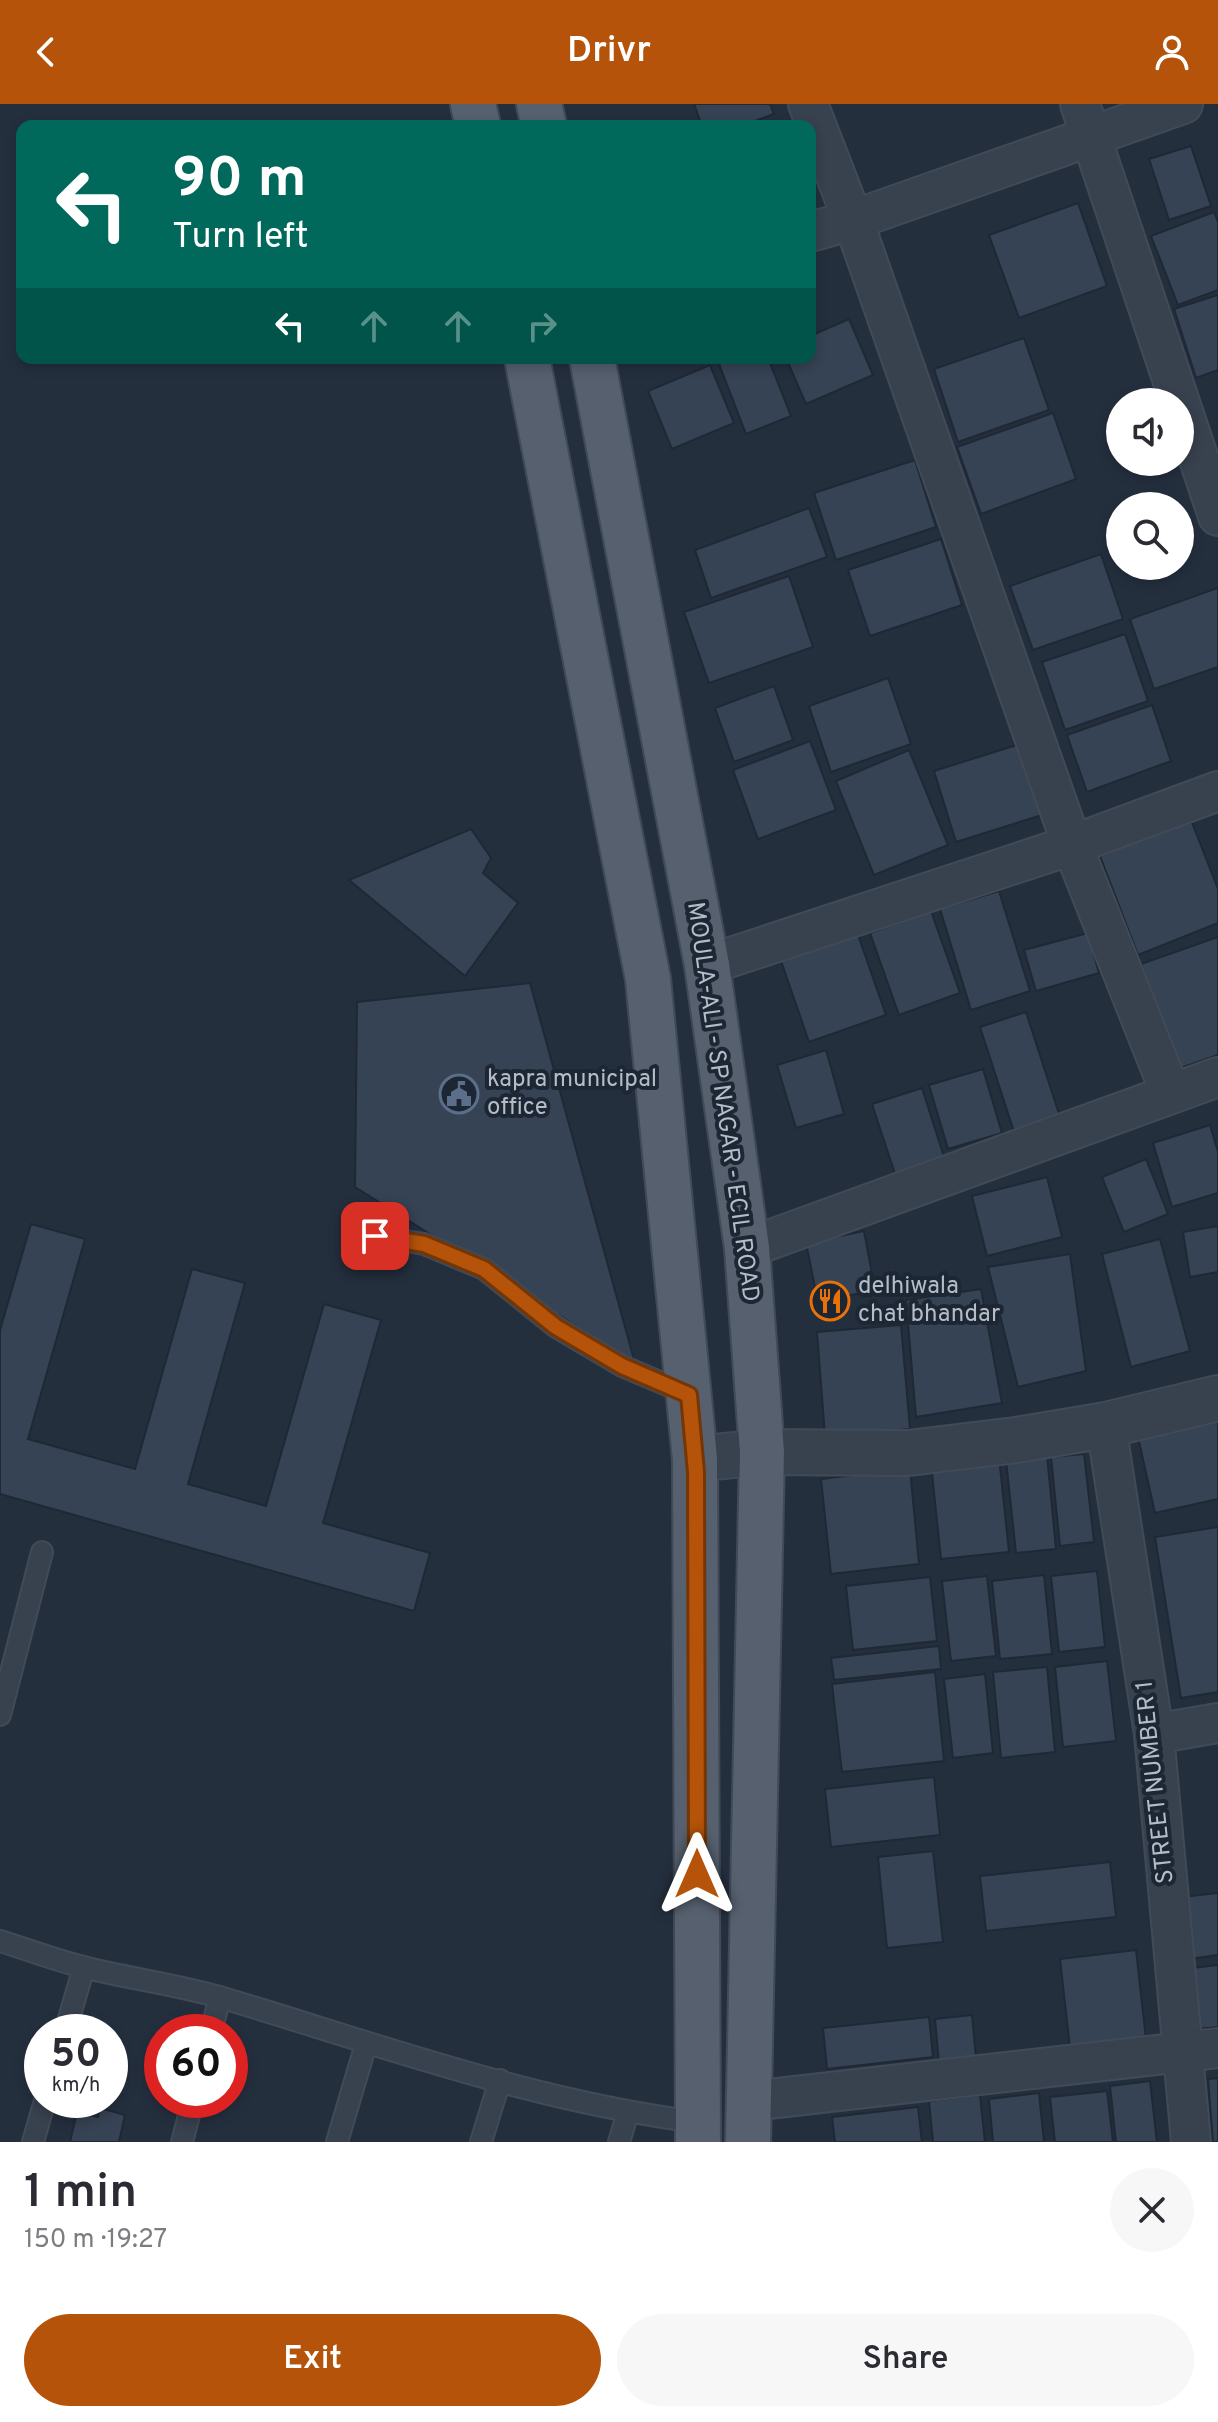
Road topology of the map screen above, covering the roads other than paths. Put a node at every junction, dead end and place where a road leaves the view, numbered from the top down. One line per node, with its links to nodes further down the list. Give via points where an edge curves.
1 (1183, 104): 2 (street)
2 (1086, 120): 4 (street); 8 (street)
3 (816, 125): 4 (street)
4 (853, 220): 5 (street); 10 (street)
5 (816, 230)
6 (528, 364): 16 (main road, via 648,979)
7 (593, 364): 11 (main road, MOULA-ALI - SP NAGAR - ECIL ROAD)
8 (1218, 516)
9 (1218, 791): 10 (street)
10 (1072, 845): 11 (street); 13 (street)
11 (707, 965): 15 (main road, MOULA-ALI - SP NAGAR - ECIL ROAD)
12 (1218, 1077): 13 (street)
13 (1171, 1094): 15 (street)
14 (375, 1236): 16 (lane, via 424,1244 484,1269 556,1327 622,1366)
15 (747, 1248): 19 (main road, MOULA-ALI - SP NAGAR - ECIL ROAD)
16 (689, 1395): 20 (main road)
17 (1218, 1398): 18 (street)
18 (1106, 1425): 19 (street, via 908,1453); 24 (street, STREET NUMBER 1)
19 (762, 1452): 20 (street); 36 (main road, MOULA-ALI - SP NAGAR - ECIL ROAD)
20 (695, 1459): 37 (main road)
21 (42, 1552): 22 (lane)
22 (0, 1715)
23 (1218, 1723): 24 (street)
24 (1154, 1734): 31 (street, STREET NUMBER 1)
25 (0, 1941): 26 (lane)
26 (84, 1967): 27 (lane); 28 (lane)
27 (220, 1997): 29 (lane); 30 (lane)
28 (70, 2014)
29 (216, 2014)
30 (366, 2044): 32 (lane); 40 (lane)
31 (1200, 2051): 36 (street); 43 (street, STREET NUMBER 1)
32 (500, 2080): 33 (lane); 41 (lane)
33 (628, 2112): 37 (lane); 42 (lane)
34 (40, 2118): 38 (lane)
35 (188, 2118): 39 (lane)
36 (750, 2121)
37 (698, 2132)
38 (33, 2142)
39 (182, 2142)
40 (337, 2142)
41 (481, 2142)
42 (619, 2142)
43 (1191, 2142)

